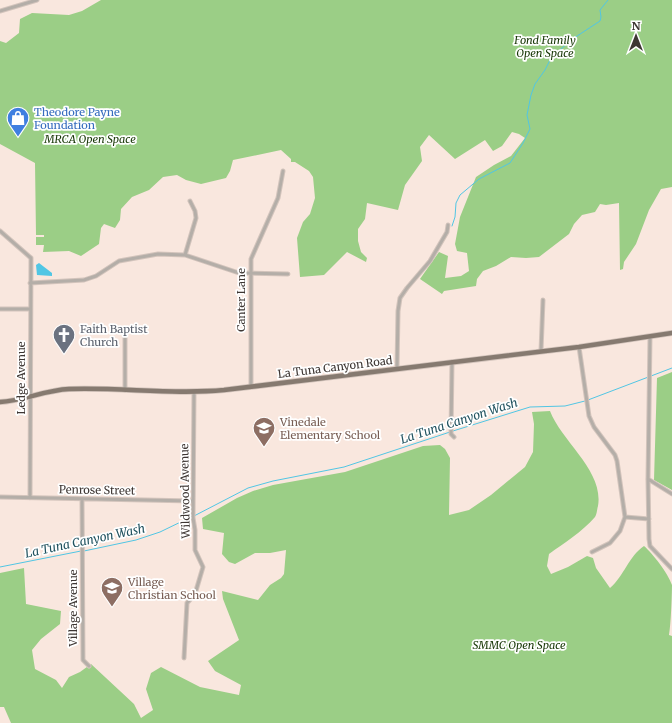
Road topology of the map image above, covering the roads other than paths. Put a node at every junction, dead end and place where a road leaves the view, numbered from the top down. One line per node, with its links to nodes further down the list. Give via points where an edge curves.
1 (37, 0): 2 (street)
2 (0, 11)
3 (283, 171): 8 (street, Canter Lane, via 278,198 252,255)
4 (190, 201): 7 (street, via 196,218)
5 (448, 224): 20 (street, via 430,261 400,298)
6 (0, 231): 10 (street, Ledge Avenue, via 31,258)
7 (185, 255): 8 (street, via 230,271); 10 (street, via 158,254 129,258 117,261 96,276 84,280)
8 (250, 274): 9 (street); 21 (street, Canter Lane)
9 (288, 274)
10 (30, 283): 13 (street, Ledge Avenue)
11 (543, 300): 18 (street)
12 (0, 309): 13 (street)
13 (30, 309): 24 (street, Ledge Avenue)
14 (672, 333): 16 (main road, La Tuna Canyon Road)
15 (125, 336): 22 (street)
16 (650, 337): 17 (main road, La Tuna Canyon Road); 27 (street)
17 (579, 346): 18 (main road, La Tuna Canyon Road); 33 (street, via 590,421 617,461)
18 (541, 351): 19 (main road, La Tuna Canyon Road)
19 (452, 362): 20 (main road, La Tuna Canyon Road); 26 (street, via 451,432)
20 (397, 368): 21 (main road, La Tuna Canyon Road)
21 (251, 386): 23 (main road, La Tuna Canyon Road)
22 (125, 390): 23 (main road, La Tuna Canyon Road); 24 (main road, La Tuna Canyon Road, via 65,390)
23 (194, 391): 32 (street, Wildwood Avenue)
24 (30, 396): 25 (main road, La Tuna Canyon Road); 30 (street, Ledge Avenue)
25 (0, 402)
26 (454, 437)
27 (648, 479): 28 (street); 34 (street)
28 (672, 494)
29 (0, 497): 30 (street, Penrose Street)
30 (30, 498): 31 (street, Penrose Street)
31 (82, 499): 32 (street, Penrose Street); 38 (street, Village Avenue, via 82,660)
32 (193, 501): 37 (street, Wildwood Avenue, via 195,550 203,567 195,594 188,603)
33 (625, 517): 34 (street); 35 (street, via 620,531 610,543)
34 (649, 519): 36 (street, via 650,546)
35 (592, 552)
36 (672, 569)
37 (184, 658)
38 (89, 666)

